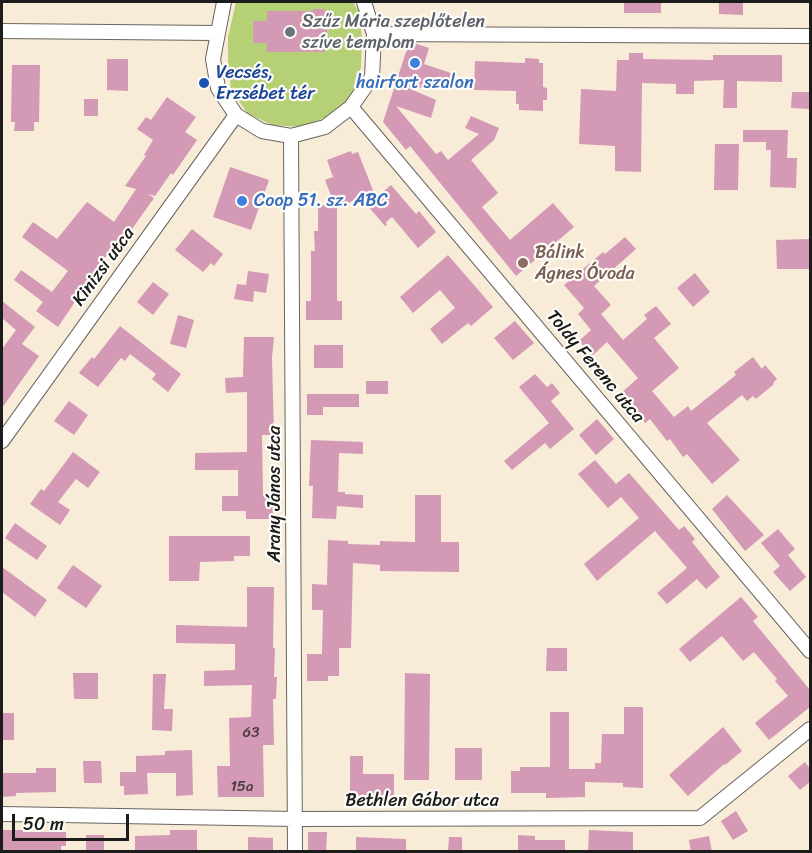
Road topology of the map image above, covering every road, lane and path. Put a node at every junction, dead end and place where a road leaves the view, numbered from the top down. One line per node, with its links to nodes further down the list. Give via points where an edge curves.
1 (224, 2): 4 (street)
2 (364, 2): 5 (street)
3 (2, 31): 4 (street)
4 (217, 33): 8 (street, via 213,59 218,88)
5 (374, 34): 6 (street); 7 (street, via 372,78)
6 (810, 36)
7 (351, 107): 9 (street, via 325,127); 11 (street, Toldy Ferenc utca)
8 (236, 115): 9 (street, via 262,131); 10 (street, Kinizsi utca)
9 (291, 136): 14 (street, Arany János utca)
10 (2, 441)
11 (810, 651)
12 (810, 729): 14 (street, Bethlen Gábor utca, via 700,818)
13 (2, 814): 14 (street, Bethlen Gábor utca)
14 (295, 819): 15 (street, Arany János utca)
15 (295, 852)

